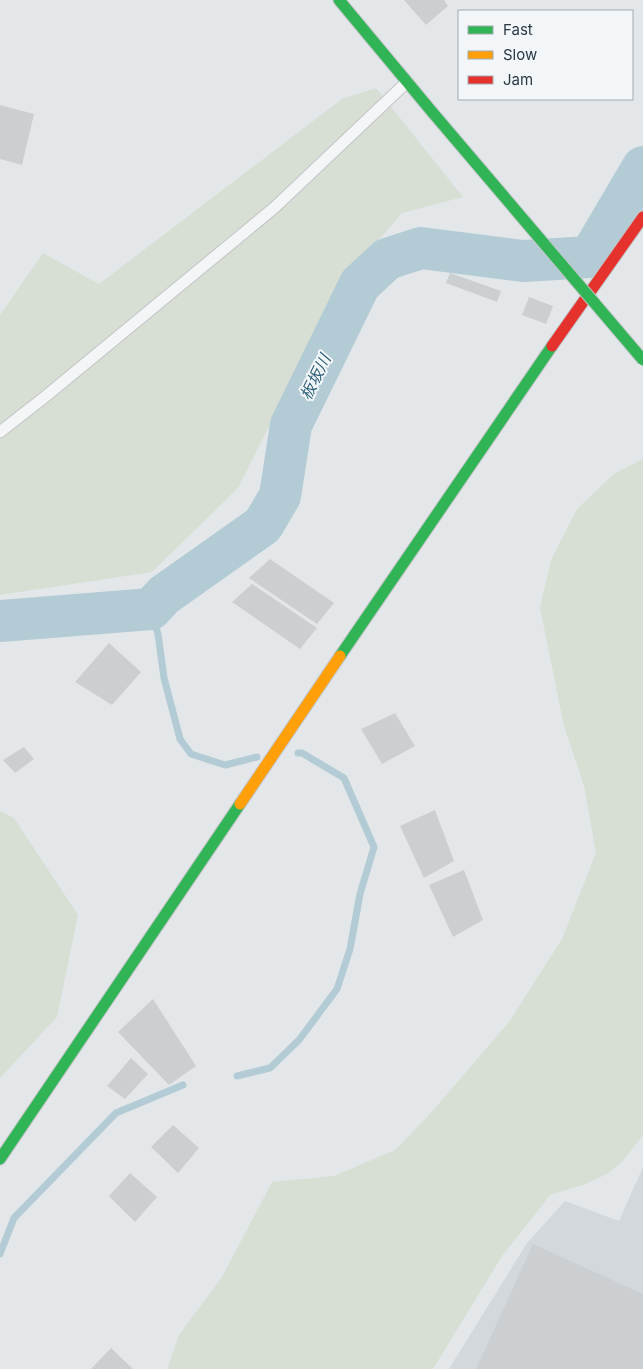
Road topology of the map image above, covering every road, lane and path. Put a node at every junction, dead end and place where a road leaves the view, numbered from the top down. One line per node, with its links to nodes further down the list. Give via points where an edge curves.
1 (339, 0): 2 (street)
2 (407, 82): 4 (street, bridge); 5 (lane, via 274,208)
3 (643, 216): 6 (street)
4 (643, 360)
5 (0, 432)
6 (0, 1160)

